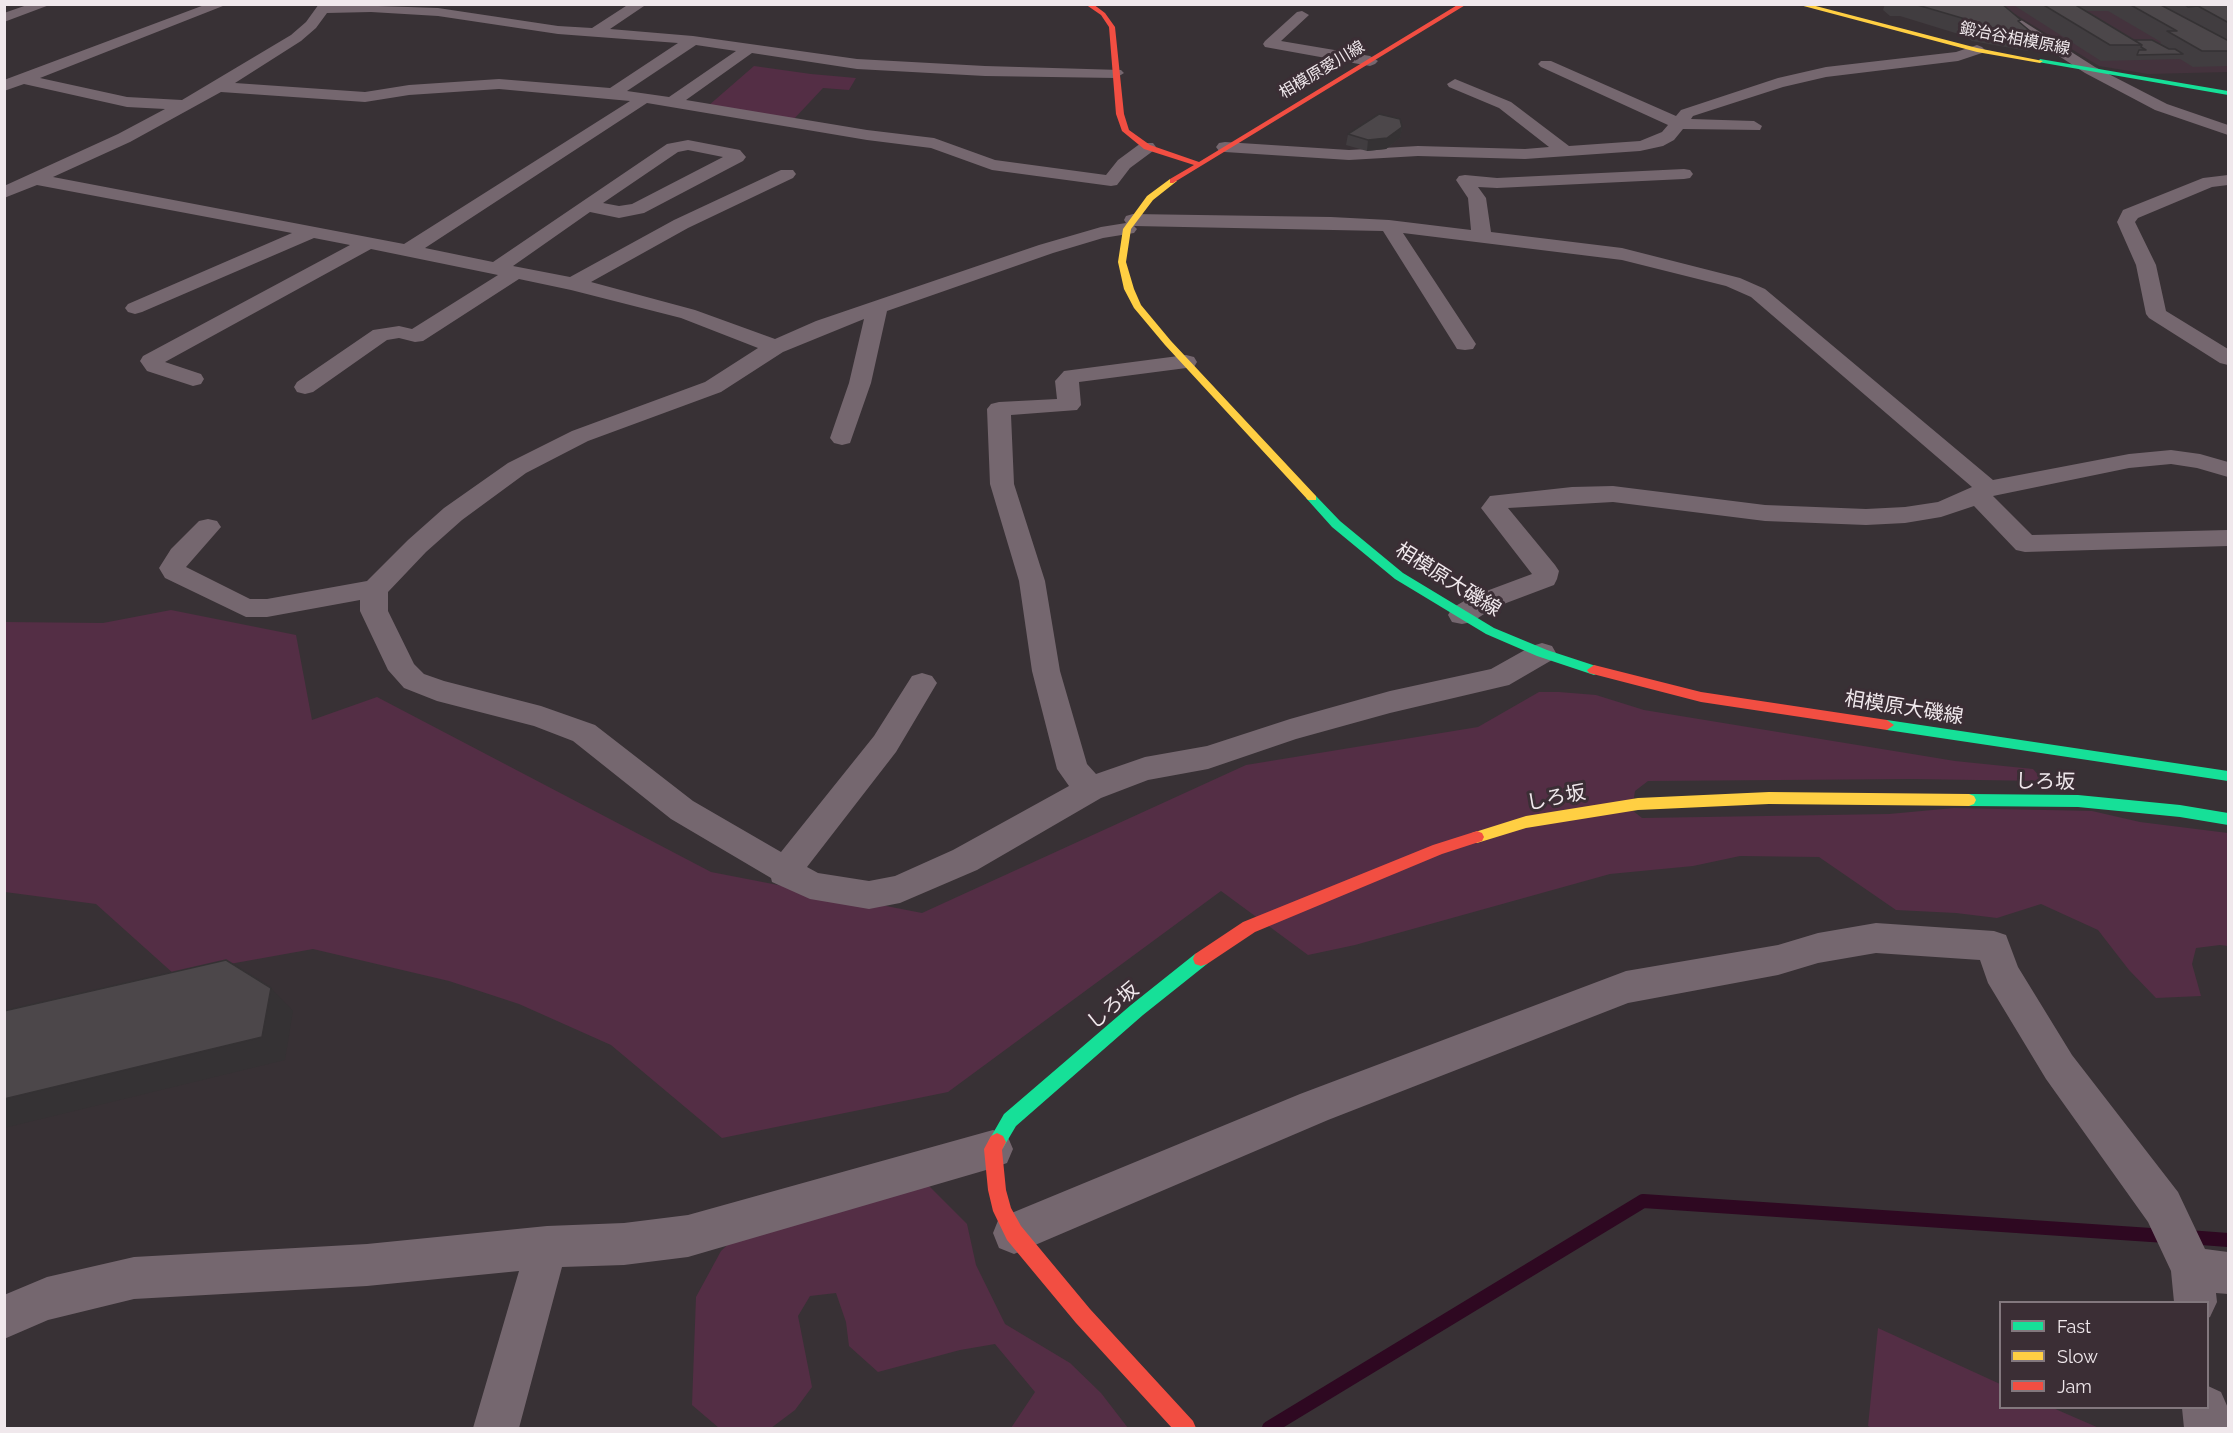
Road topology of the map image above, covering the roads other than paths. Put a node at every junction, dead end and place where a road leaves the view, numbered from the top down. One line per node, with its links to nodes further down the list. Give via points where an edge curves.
1 (45, 4): 13 (street)
2 (221, 4): 22 (street)
3 (454, 4): 11 (street)
4 (640, 4): 14 (street)
5 (1088, 4): 21 (main road, via 1104,14 1112,27)
6 (1464, 4): 18 (main road, 相模原愛川線)
7 (1799, 4): 10 (main road, 鍛冶谷相模原線)
8 (1986, 4): 20 (street)
9 (325, 7): 11 (street); 25 (street, via 296,38)
10 (1823, 7): 17 (main road, 鍛冶谷相模原線)
11 (438, 12): 14 (street)
12 (1302, 15): 18 (street, via 1270,44)
13 (4, 18)
14 (594, 33): 15 (street)
15 (693, 40): 16 (street); 26 (street)
16 (750, 48): 21 (street, via 876,65); 29 (street)
17 (1977, 50): 20 (main road, 鍛冶谷相模原線); 31 (street, via 1778,83 1701,107 1687,113)
18 (1370, 62): 35 (main road, 相模原愛川線)
19 (1546, 64): 31 (street)
20 (2090, 70): 27 (main road, 鍛冶谷相模原線); 33 (street, via 2161,107)
21 (1116, 73): 34 (main road, via 1122,123 1132,137)
22 (24, 79): 24 (street); 30 (street, via 127,102)
23 (1455, 84): 36 (street, via 1505,105)
24 (4, 86)
25 (218, 87): 26 (street, via 365,97 499,84); 30 (street)
26 (613, 93): 28 (street)
27 (2229, 93)
28 (643, 99): 29 (street); 49 (street)
29 (671, 103): 34 (street, via 934,143 992,165 1111,181 1124,164)
30 (185, 105): 40 (street)
31 (1680, 123): 32 (street); 36 (street, via 1657,142)
32 (1754, 126)
33 (2229, 130)
34 (1147, 147): 37 (main road)
35 (1225, 147): 36 (street, via 1349,155 1418,151); 37 (main road, 相模原愛川線)
36 (1566, 152)
37 (1198, 164): 44 (main road, via 1150,198)
38 (787, 174): 51 (street, via 681,224)
39 (1684, 174): 47 (street, via 1497,183 1465,180 1478,198)
40 (39, 180): 42 (street); 46 (street)
41 (2229, 180): 56 (street, via 2209,182 2130,214 2126,222 2146,265 2156,314)
42 (4, 193)
43 (587, 206): 43 (street, via 678,146 737,157 637,209 620,212); 50 (street)
44 (1130, 224): 45 (street); 53 (street); 57 (main road, 相模原大磯線, via 1122,262 1129,289 1137,306)
45 (1389, 226): 47 (street); 54 (street)
46 (310, 232): 48 (street); 52 (street)
47 (1482, 238): 62 (street, via 1622,254 1748,287 1852,370)
48 (368, 243): 49 (street); 58 (street, via 151,362)
49 (408, 250): 50 (street)
50 (507, 270): 51 (street); 59 (street, via 415,336 399,332 381,335)
51 (573, 284): 55 (street, via 688,314)
52 (135, 308)
53 (877, 308): 55 (street); 60 (street, via 860,383)
54 (1465, 344)
55 (775, 347): 65 (street, via 713,387 580,436 517,468 453,514)
56 (2229, 358)
57 (1186, 362): 66 (main road, 相模原大磯線, via 1336,524 1399,576); 70 (street, via 1072,376 1066,381 1069,405 999,410 1002,484 1032,580 1046,671 1073,769)
58 (193, 379)
59 (305, 387)
60 (842, 438)
61 (2229, 470): 62 (street, via 2171,457 2108,464)
62 (1983, 491): 64 (street, via 2025,544); 66 (street, via 1941,509 1866,517 1765,513 1613,494 1499,501 1494,508 1546,571 1544,579 1483,602)
63 (208, 527): 65 (street, via 172,568 179,576 246,608 267,608)
64 (2229, 538)
65 (376, 588): 72 (street, via 374,611 402,670 414,681 584,733 682,810)
66 (1461, 615): 67 (main road, 相模原大磯線)
67 (1542, 652): 69 (main road, 相模原大磯線, via 1612,676 1701,697); 70 (street, via 1499,678 1379,705 1208,757 1146,769)
68 (922, 683): 72 (street, via 885,744)
69 (2229, 776)
70 (1090, 789): 72 (street, via 965,860 900,889 869,895 841,892 810,885)
71 (2229, 819): 73 (main road, しろ坂, via 2078,801 1769,798 1638,804 1526,822 1438,849 1249,927 1137,1010 1010,1120)
72 (784, 872)
73 (993, 1149): 74 (main road, via 1002,1211); 75 (street, via 688,1236 624,1244)
74 (1014, 1233): 76 (street, via 1314,1107 1626,987 1876,938 1994,946 2001,972 2059,1067 2163,1207); 80 (main road, via 1083,1317)
75 (546, 1247): 77 (street, via 367,1265 134,1278 47,1299); 79 (street)
76 (2205, 1282)
77 (4, 1317)
78 (2205, 1409): 81 (street)
79 (496, 1428)
80 (1186, 1428)
81 (2207, 1428)

